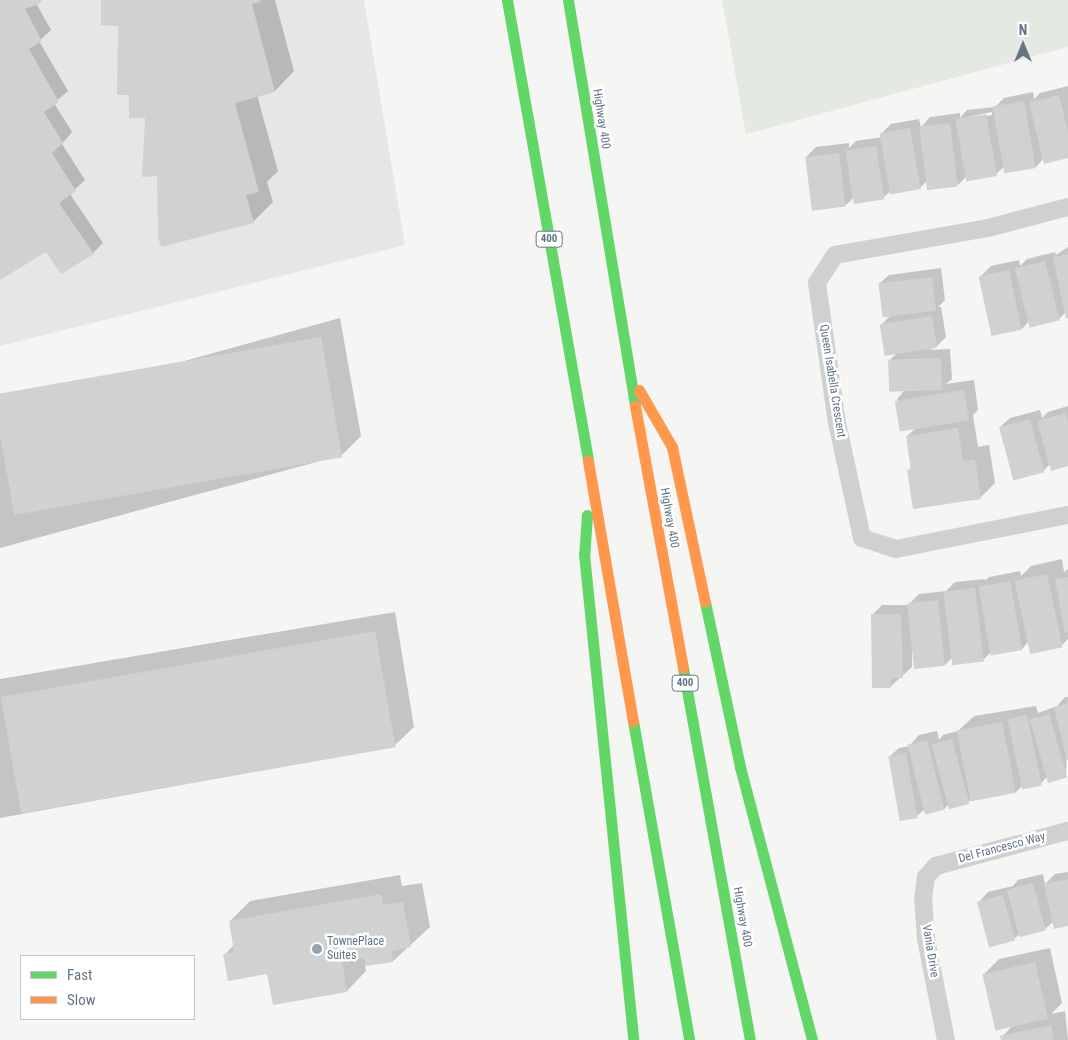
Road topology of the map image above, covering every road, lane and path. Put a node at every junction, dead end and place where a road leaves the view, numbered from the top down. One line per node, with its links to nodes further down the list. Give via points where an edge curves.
1 (507, 0): 5 (highway, 400)
2 (568, 0): 4 (highway, Highway 400 / 400)
3 (1068, 207): 6 (street, Queen Isabella Crescent, via 988,228 835,255 817,283 837,423 862,538 896,549)
4 (629, 374): 11 (highway, Highway 400 / 400); 12 (highway, via 672,447 740,768)
5 (591, 479): 9 (highway, via 584,554); 10 (highway, 400)
6 (1068, 515)
7 (1068, 831): 8 (street, Del Francesco Way)
8 (936, 866): 13 (street, Vania Drive, via 926,877 923,900 926,939)
9 (633, 1040)
10 (689, 1040)
11 (750, 1040)
12 (812, 1040)
13 (946, 1040)

